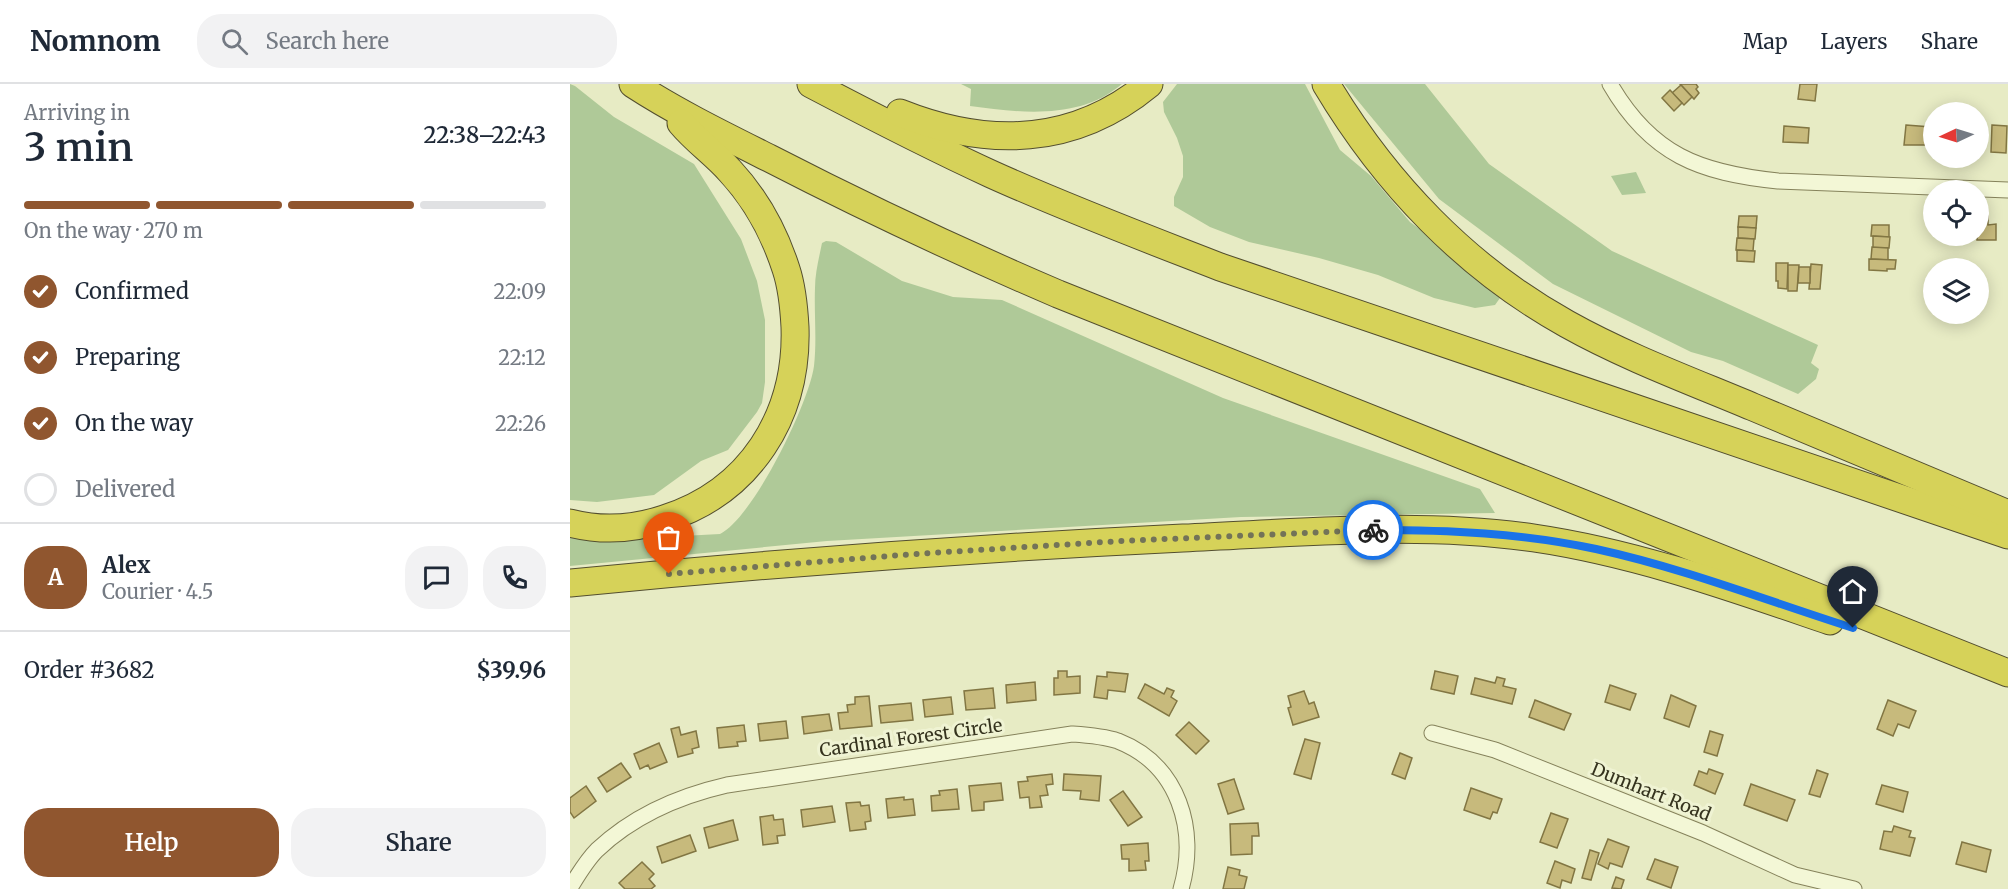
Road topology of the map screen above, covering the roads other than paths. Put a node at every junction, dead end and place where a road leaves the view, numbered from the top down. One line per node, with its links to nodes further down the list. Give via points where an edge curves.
1 (633, 84): 7 (highway)
2 (811, 84): 11 (highway, via 990,174 1209,263)
3 (829, 84): 4 (highway, via 945,129 1007,137 1046,133 1082,123 1111,111)
4 (1149, 84)
5 (1326, 84): 9 (highway, via 1377,161 1454,243 1490,273 1566,324 1651,364)
6 (1612, 85): 8 (street, via 1644,130 1663,146 1710,169 1778,181)
7 (665, 104): 10 (highway, via 691,135 731,171 758,205 775,238 794,309 792,379 782,411 756,456 729,485 706,501 647,525 616,528); 13 (highway, via 935,241 1058,294)
8 (2008, 190)
9 (2008, 513)
10 (570, 523)
11 (2008, 535)
12 (570, 583): 14 (highway, via 1121,541 1342,531 1482,532 1575,545 1651,563)
13 (2008, 674)
14 (2008, 680)
15 (1432, 733): 18 (street, Dumhart Road, via 1495,750 1795,874)
16 (570, 888): 17 (street, Cardinal Forest Circle, via 595,851 616,834 668,803 699,791 1072,734 1117,741 1162,773 1183,811 1188,834)
17 (1181, 889)
18 (1854, 889)

